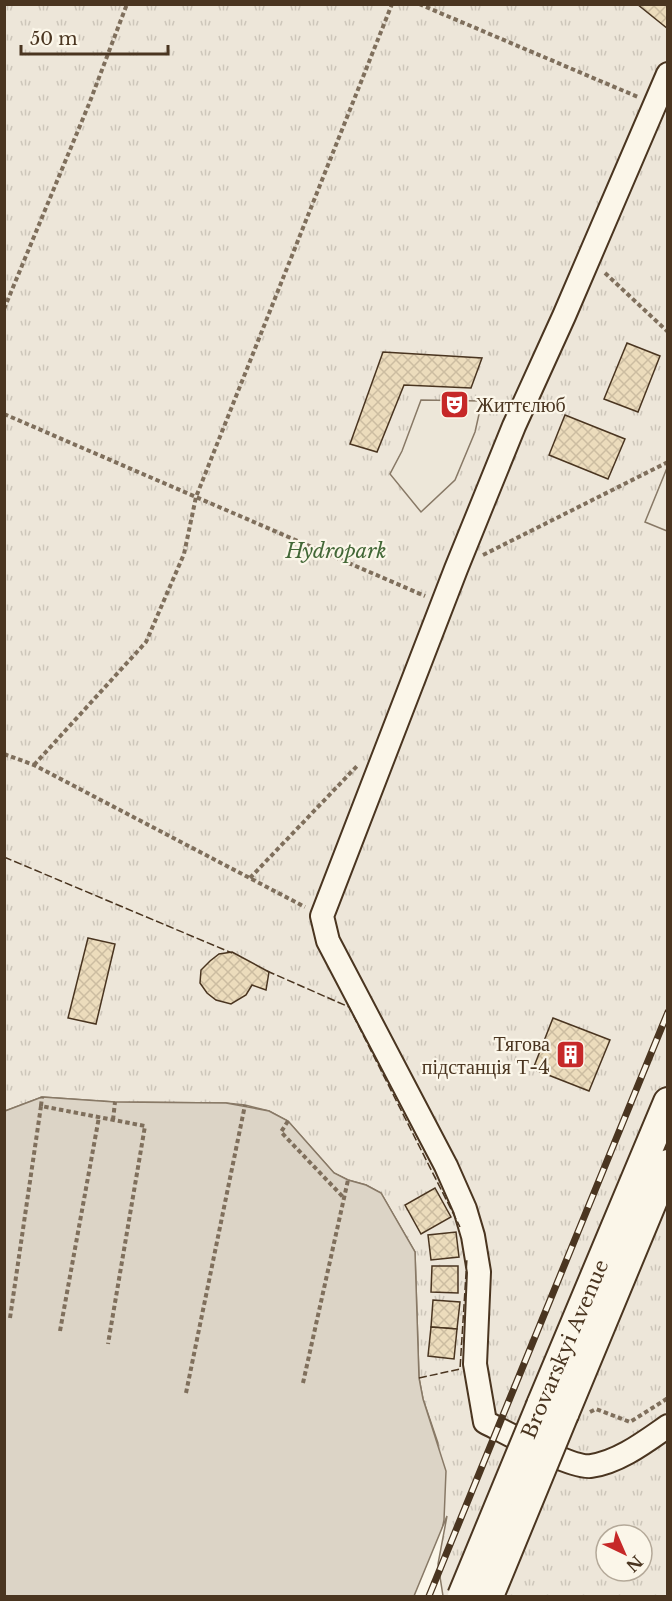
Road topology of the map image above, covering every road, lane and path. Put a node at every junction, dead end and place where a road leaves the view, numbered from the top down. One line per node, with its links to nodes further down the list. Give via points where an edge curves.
1 (127, 4): 7 (path)
2 (392, 4): 11 (path)
3 (419, 4): 5 (path)
4 (668, 74): 5 (lane)
5 (655, 104): 6 (lane)
6 (589, 258): 8 (path); 12 (lane)
7 (4, 309)
8 (668, 332)
9 (4, 414): 11 (path)
10 (668, 462): 12 (path)
11 (196, 497): 13 (path); 16 (path, via 184,554 146,642)
12 (456, 569): 13 (lane)
13 (442, 604): 18 (lane)
14 (4, 754): 16 (path)
15 (364, 760): 17 (path)
16 (34, 765): 17 (path)
17 (250, 878): 18 (path)
18 (322, 916): 38 (lane, via 328,941 465,1209 479,1272 475,1364 485,1422 569,1462 589,1467 631,1452)
19 (42, 1097): 23 (path)
20 (115, 1102): 25 (path)
21 (668, 1102): 36 (main road, Brovarskyi Avenue)
22 (245, 1105): 34 (path)
23 (41, 1106): 24 (path); 30 (path)
24 (99, 1117): 25 (path); 31 (path)
25 (113, 1120): 32 (path, via 146,1126)
26 (288, 1121): 29 (path, via 281,1132)
27 (668, 1164): 36 (main road, Brovarskyi Avenue)
28 (348, 1180): 29 (path)
29 (344, 1197): 33 (path)
30 (10, 1318)
31 (60, 1331)
32 (108, 1344)
33 (303, 1383)
34 (186, 1393)
35 (668, 1398): 37 (path, via 630,1422)
36 (552, 1409): 39 (main road, Brovarskyi Avenue, bridge); 40 (main road, Brovarskyi Avenue, bridge)
37 (596, 1409)
38 (668, 1426)
39 (462, 1596)
40 (489, 1596)

